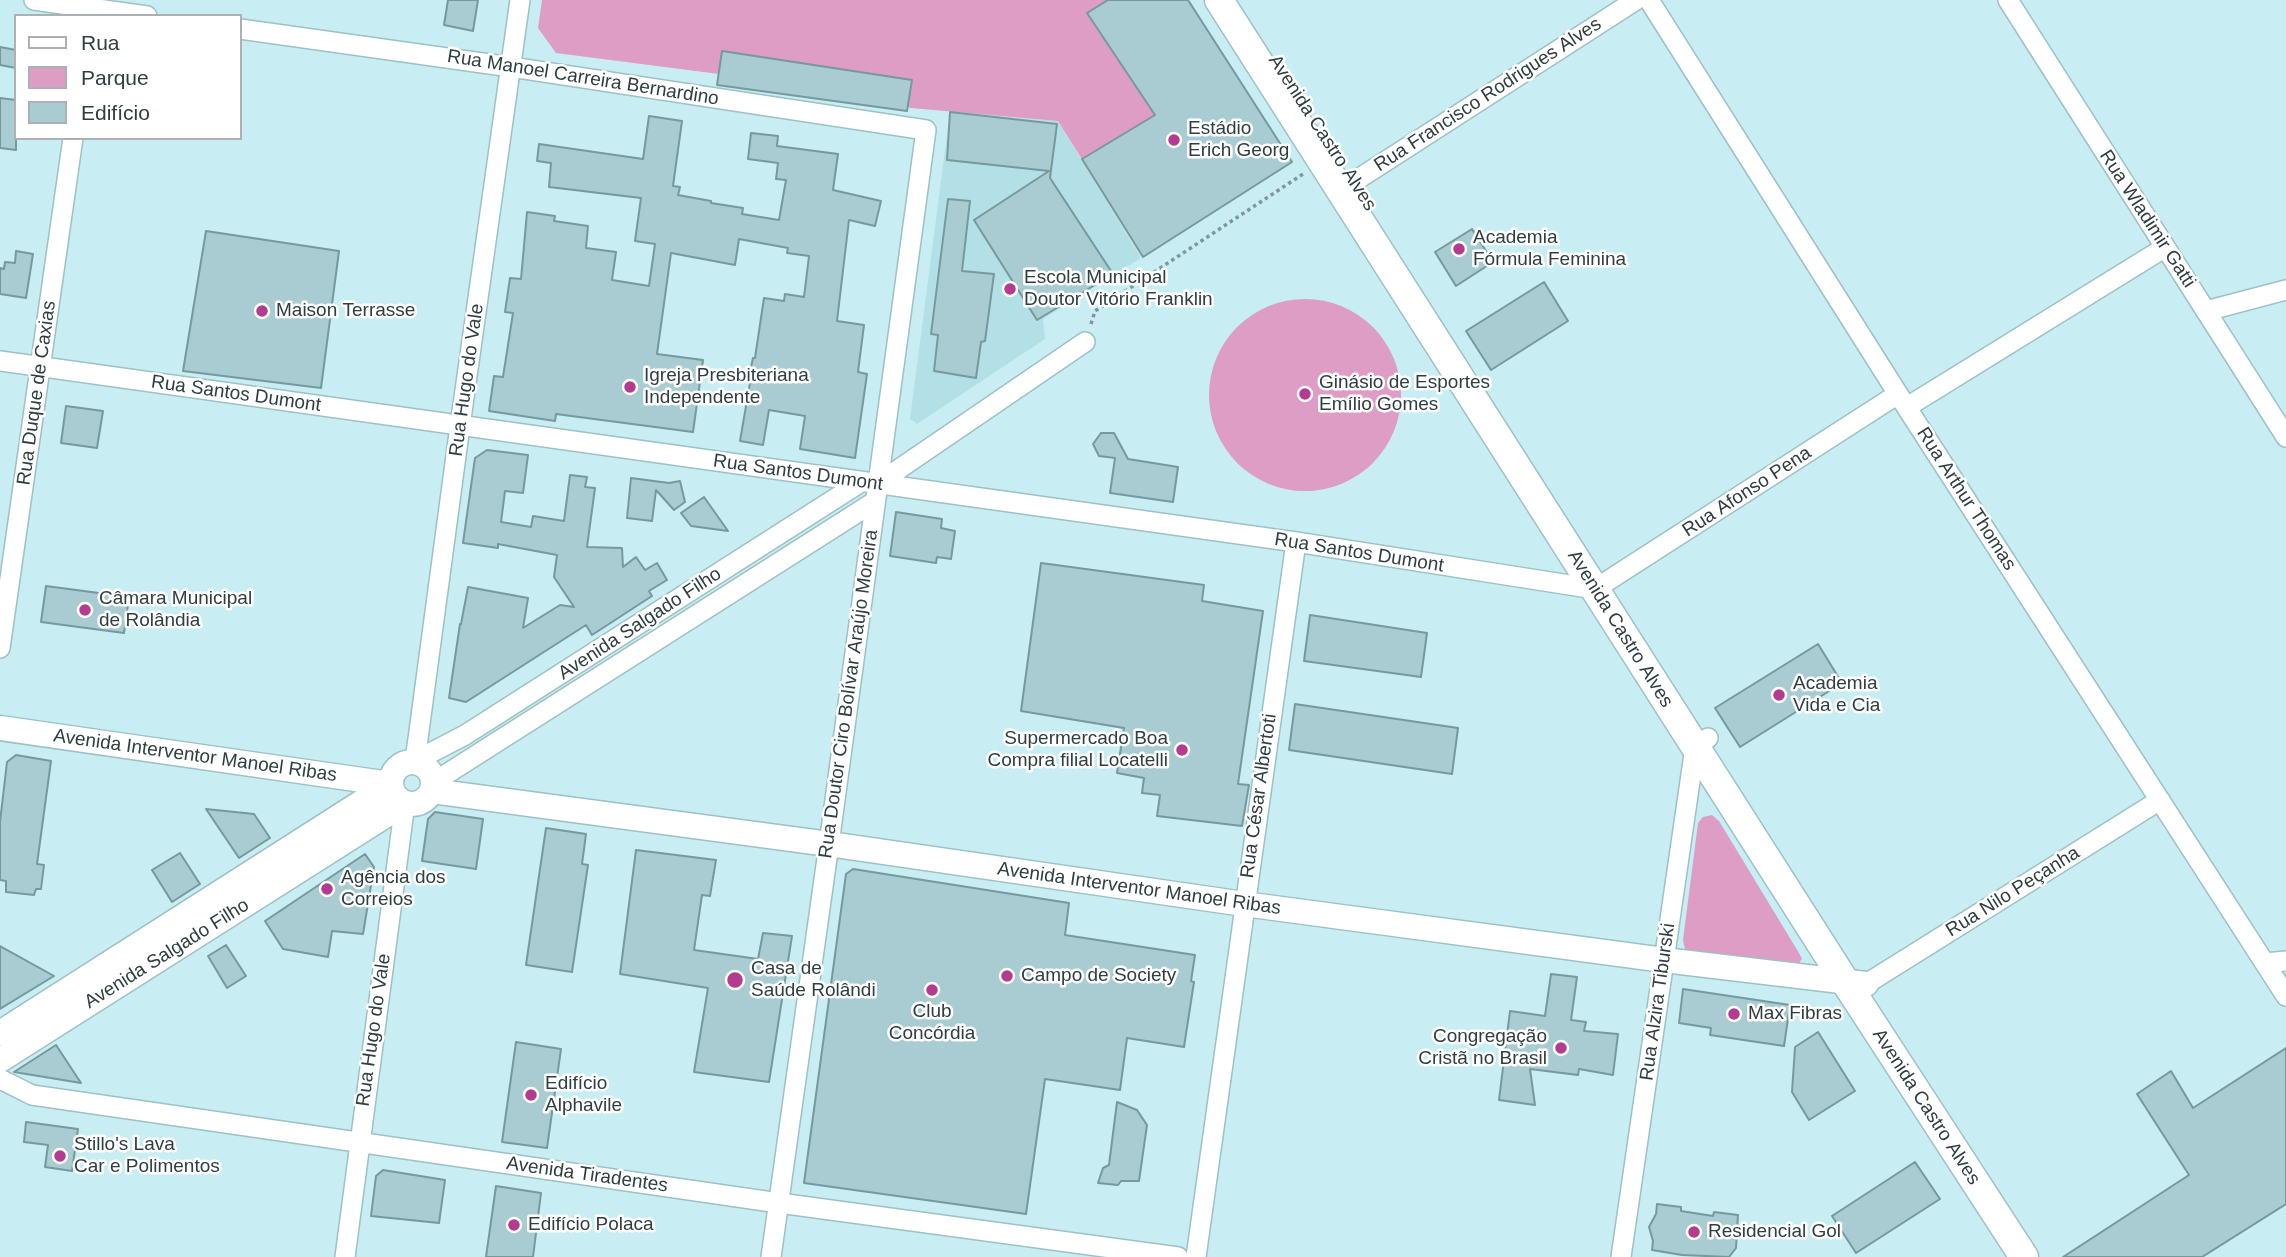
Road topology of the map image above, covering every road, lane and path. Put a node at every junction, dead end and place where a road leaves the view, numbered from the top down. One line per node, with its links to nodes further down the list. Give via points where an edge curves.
1 (34, 0): 7 (street)
2 (520, 0): 10 (street, Rua Hugo do Vale)
3 (1636, 0): 14 (street, Rua Francisco Rodrigues Alves)
4 (1649, 0): 21 (street, Rua Arthur Thomas)
5 (2008, 0): 15 (street, Rua Wladimir Gatti)
6 (1227, 1): 13 (main road, Avenida Castro Alves); 14 (main road, Avenida Castro Alves)
7 (92, 8): 8 (street)
8 (133, 14)
9 (242, 29): 10 (street, Rua Manoel Carreira Bernardino)
10 (512, 67): 11 (street, Rua Manoel Carreira Bernardino); 22 (street, Rua Hugo do Vale)
11 (926, 130): 24 (street, Rua Doutor Ciro Bolívar Araújo Moreira)
12 (74, 140): 20 (street, Rua Duque de Caxias)
13 (1322, 162): 14 (main road, Avenida Castro Alves); 18 (path, via 1095,311)
14 (1347, 186): 26 (main road, Avenida Castro Alves)
15 (2164, 248): 17 (street, Rua Wladimir Gatti); 21 (street, Rua Afonso Pena)
16 (2286, 290): 17 (street)
17 (2206, 311): 23 (street, Rua Wladimir Gatti)
18 (1085, 342): 24 (street, Avenida Salgado Filho)
19 (0, 360): 20 (street, Rua Santos Dumont)
20 (41, 367): 22 (street, Rua Santos Dumont); 28 (street, Rua Duque de Caxias)
21 (1902, 400): 26 (street, Rua Afonso Pena); 35 (street, Rua Arthur Thomas)
22 (460, 425): 24 (street, Rua Santos Dumont); 32 (street, Rua Hugo do Vale)
23 (2286, 437)
24 (871, 489): 25 (street, Rua Santos Dumont); 27 (street, Avenida Salgado Filho); 29 (street, Avenida Salgado Filho); 36 (street, Rua Doutor Ciro Bolívar Araújo Moreira)
25 (1296, 542): 26 (street, Rua Santos Dumont); 37 (street, Rua César Albertoti)
26 (1602, 585): 31 (main road, Avenida Castro Alves)
27 (612, 643): 29 (street); 32 (street, Avenida Salgado Filho)
28 (0, 648)
29 (623, 661): 33 (street, Avenida Salgado Filho)
30 (0, 728): 34 (street, Avenida Interventor Manoel Ribas)
31 (1702, 742): 38 (street, Rua Alzira Tiburski); 41 (main road, Avenida Castro Alves)
32 (415, 761): 33 (street, via 426,766); 34 (street, via 395,770)
33 (433, 786): 34 (street, via 421,803); 36 (street, Avenida Interventor Manoel Ribas)
34 (398, 794): 43 (street, Avenida Salgado Filho); 44 (street, Avenida Salgado Filho); 47 (street, Rua Hugo do Vale)
35 (2160, 800): 40 (street, Rua Arthur Thomas); 41 (street, Rua Nilo Peçanha)
36 (829, 844): 37 (street, Avenida Interventor Manoel Ribas); 48 (street, Rua Doutor Ciro Bolívar Araújo Moreira)
37 (1244, 904): 38 (street, Avenida Interventor Manoel Ribas); 52 (street, Rua César Albertoti)
38 (1664, 960): 41 (street, Avenida Interventor Manoel Ribas); 53 (street, Rua Alzira Tiburski)
39 (2286, 961): 40 (street)
40 (2265, 963): 42 (street, Rua Arthur Thomas)
41 (1856, 984): 46 (main road, Avenida Castro Alves)
42 (2286, 996)
43 (0, 1033)
44 (0, 1060)
45 (0, 1079): 47 (street, Avenida Tiradentes, via 32,1095)
46 (1955, 1137): 54 (main road, Avenida Castro Alves); 55 (main road, Avenida Castro Alves)
47 (359, 1142): 48 (street, Avenida Tiradentes); 49 (street, Rua Hugo do Vale)
48 (779, 1203): 50 (street, Rua Doutor Ciro Bolívar Araújo Moreira); 51 (street, Avenida Tiradentes)
49 (345, 1257)
50 (771, 1257)
51 (1178, 1257)
52 (1196, 1257)
53 (1621, 1257)
54 (2024, 1257)
55 (2040, 1257)

